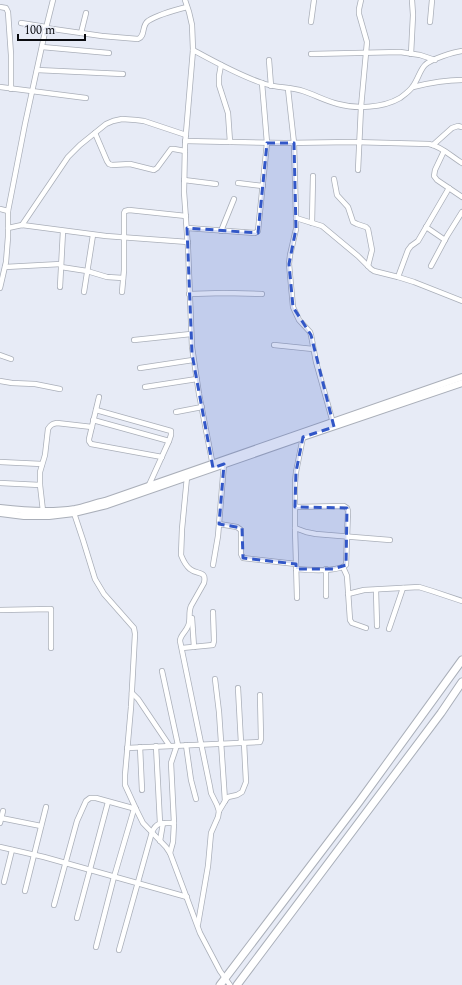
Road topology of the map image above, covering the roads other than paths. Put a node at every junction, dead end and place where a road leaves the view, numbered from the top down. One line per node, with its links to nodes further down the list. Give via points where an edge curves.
1 (53, 0): 13 (street)
2 (185, 0): 8 (street)
3 (314, 0): 10 (street)
4 (361, 0): 18 (street, via 359,14 367,42)
5 (412, 0): 21 (street)
6 (432, 0): 11 (street)
7 (0, 7): 32 (street, via 7,9 8,12)
8 (187, 7): 14 (street, via 147,22 140,38); 16 (street, via 192,26)
9 (86, 13): 14 (street)
10 (311, 22)
11 (430, 22)
12 (21, 23): 13 (street)
13 (46, 27): 14 (street); 15 (street)
14 (81, 33)
15 (42, 47): 19 (street); 25 (street)
16 (193, 50): 24 (street); 39 (street)
17 (462, 51): 23 (street)
18 (367, 52): 20 (street); 21 (street); 36 (street)
19 (109, 53)
20 (311, 54)
21 (411, 54): 23 (street)
22 (269, 60): 29 (street)
23 (435, 60): 30 (street, via 424,67)
24 (221, 65): 28 (street); 41 (street, via 219,84 228,114)
25 (37, 70): 26 (street); 34 (street)
26 (123, 74)
27 (462, 80): 30 (street)
28 (262, 84): 29 (street); 42 (street)
29 (271, 86): 33 (street)
30 (413, 86): 36 (street, via 393,102)
31 (0, 87): 32 (street)
32 (11, 88): 34 (street)
33 (288, 89): 36 (street, via 302,91 338,104); 43 (street)
34 (32, 91): 35 (street); 60 (street)
35 (86, 98)
36 (361, 107): 44 (street)
37 (462, 127): 45 (street, via 452,128)
38 (95, 133): 39 (street, via 113,121 130,120 144,121); 46 (street, via 107,161 112,165 130,164 154,170 171,149); 65 (street, via 68,157)
39 (186, 135): 40 (street)
40 (185, 141): 41 (street); 46 (street)
41 (230, 142): 42 (street)
42 (267, 143): 43 (street); 55 (street)
43 (294, 143): 44 (street); 63 (street)
44 (360, 143): 45 (street); 49 (street)
45 (433, 145): 47 (street)
46 (185, 151): 52 (street)
47 (444, 151): 48 (street); 56 (street, via 434,176)
48 (462, 163)
49 (358, 170)
50 (313, 176): 64 (street)
51 (334, 179): 76 (street, via 338,195 348,208 353,222 368,229 372,250)
52 (184, 180): 54 (street); 62 (street)
53 (238, 183): 55 (street)
54 (216, 184)
55 (263, 186): 70 (street, via 258,232)
56 (449, 188): 57 (street); 68 (street)
57 (462, 198)
58 (234, 199): 70 (street)
59 (0, 209): 60 (street)
60 (8, 211): 66 (street)
61 (462, 212): 73 (street)
62 (186, 216): 67 (street); 72 (street, via 127,210 124,213)
63 (296, 218): 64 (street); 92 (street, via 289,264 293,307 299,320 310,332)
64 (312, 223): 76 (street, via 323,227)
65 (22, 225): 66 (street); 69 (street)
66 (8, 228): 78 (street)
67 (187, 228): 70 (street); 74 (street)
68 (426, 228): 73 (street); 80 (street, via 418,241 408,250)
69 (63, 231): 71 (street); 75 (street)
70 (221, 231)
71 (93, 235): 72 (street); 79 (street)
72 (124, 238): 74 (street); 81 (street)
73 (445, 240): 77 (street)
74 (188, 242): 86 (street)
75 (61, 265): 78 (street); 79 (street); 82 (street)
76 (368, 266): 80 (street, via 374,271)
77 (431, 266)
78 (5, 267): 83 (street)
79 (87, 271): 81 (street, via 107,277); 84 (street)
80 (398, 277): 88 (street)
81 (123, 278): 85 (street)
82 (60, 287)
83 (0, 288)
84 (84, 292)
85 (122, 292)
86 (189, 294): 87 (street); 89 (street)
87 (262, 294)
88 (462, 301)
89 (191, 334): 90 (street); 95 (street)
90 (134, 340)
91 (274, 345): 92 (street)
92 (313, 349): 108 (street)
93 (0, 355): 94 (street)
94 (11, 359)
95 (193, 360): 96 (street); 98 (street)
96 (140, 368)
97 (462, 377): 108 (main road)
98 (197, 379): 101 (street); 104 (street)
99 (0, 381): 102 (street)
100 (462, 383): 108 (main road)
101 (145, 387)
102 (60, 389)
103 (99, 397): 105 (street)
104 (202, 407): 106 (street); 116 (street)
105 (96, 410): 107 (street); 111 (street, via 170,431)
106 (176, 412)
107 (94, 420): 109 (street); 111 (street)
108 (333, 424): 110 (main road); 116 (main road)
109 (92, 427): 112 (street, via 89,441 92,445); 114 (street, via 51,424)
110 (303, 437): 115 (main road); 121 (street, via 296,472)
111 (169, 441): 112 (street)
112 (162, 457): 120 (street)
113 (0, 462): 114 (street)
114 (42, 464): 119 (street)
115 (224, 464): 116 (main road); 125 (street)
116 (213, 466): 117 (main road); 120 (main road)
117 (187, 477): 124 (main road, via 107,505); 139 (street, via 181,555 190,569 205,576 204,583)
118 (0, 483): 119 (street)
119 (40, 485): 123 (street)
120 (150, 485): 123 (main road, via 105,501 75,508)
121 (295, 507): 126 (street); 127 (street, via 346,507)
122 (0, 508): 123 (main road); 124 (main road, via 24,516)
123 (43, 511)
124 (74, 513): 153 (street, via 95,580 134,628)
125 (219, 524): 129 (street); 130 (street, via 241,530 243,558)
126 (295, 528): 127 (street, via 316,534); 130 (street)
127 (347, 537): 128 (street); 131 (street, via 346,565)
128 (390, 540)
129 (213, 565)
130 (296, 566): 132 (street); 137 (street)
131 (343, 567): 132 (street); 135 (street, via 347,576)
132 (326, 569): 136 (street)
133 (404, 588): 134 (street); 138 (street, via 423,588); 144 (street)
134 (376, 590): 135 (street); 142 (street)
135 (348, 594): 143 (street, via 350,620)
136 (326, 596)
137 (297, 598)
138 (462, 601)
139 (191, 606): 145 (street); 147 (street, via 188,627 180,638)
140 (0, 610): 146 (street, via 51,609)
141 (213, 612): 145 (street, via 214,644)
142 (376, 626)
143 (366, 628)
144 (389, 629)
145 (194, 647): 147 (street)
146 (51, 648)
147 (182, 648): 157 (street)
148 (462, 660): 194 (highway)
149 (162, 671): 159 (street)
150 (215, 679): 155 (street)
151 (462, 682): 195 (highway)
152 (238, 688): 156 (street)
153 (132, 693): 158 (street); 163 (street)
154 (260, 695): 156 (street, via 261,740)
155 (221, 743): 156 (street); 157 (street); 166 (street)
156 (242, 743): 166 (street, via 246,782 240,794)
157 (201, 744): 160 (street); 171 (street, via 211,793)
158 (169, 745): 159 (street); 161 (street)
159 (178, 745): 160 (street); 174 (street, via 171,763)
160 (186, 745): 165 (street)
161 (156, 746): 162 (street); 173 (street)
162 (140, 747): 163 (street); 164 (street)
163 (127, 748): 169 (street, via 125,782)
164 (142, 790)
165 (196, 799)
166 (225, 801): 171 (street)
167 (108, 802): 169 (street); 182 (street, via 92,798 86,801 77,821); 183 (street)
168 (46, 807): 175 (street)
169 (135, 809): 176 (street); 184 (street)
170 (3, 811): 172 (street)
171 (219, 811): 191 (street, via 211,833)
172 (1, 820): 175 (street)
173 (161, 823): 174 (street); 176 (street, via 154,827); 177 (street)
174 (174, 823): 180 (street)
175 (41, 826): 181 (street)
176 (152, 832): 177 (street); 186 (street)
177 (160, 841): 180 (street)
178 (0, 848): 179 (street)
179 (12, 850): 181 (street); 185 (street)
180 (170, 853): 188 (street)
181 (34, 855): 182 (street); 187 (street)
182 (65, 863): 183 (street); 189 (street)
183 (90, 870): 184 (street); 190 (street)
184 (114, 877): 186 (street); 192 (street)
185 (4, 882)
186 (138, 883): 188 (street); 193 (street)
187 (25, 892)
188 (187, 897): 191 (street)
189 (54, 905)
190 (77, 918)
191 (198, 926): 194 (street)
192 (96, 947)
193 (119, 950)
194 (225, 983)
195 (237, 985)

